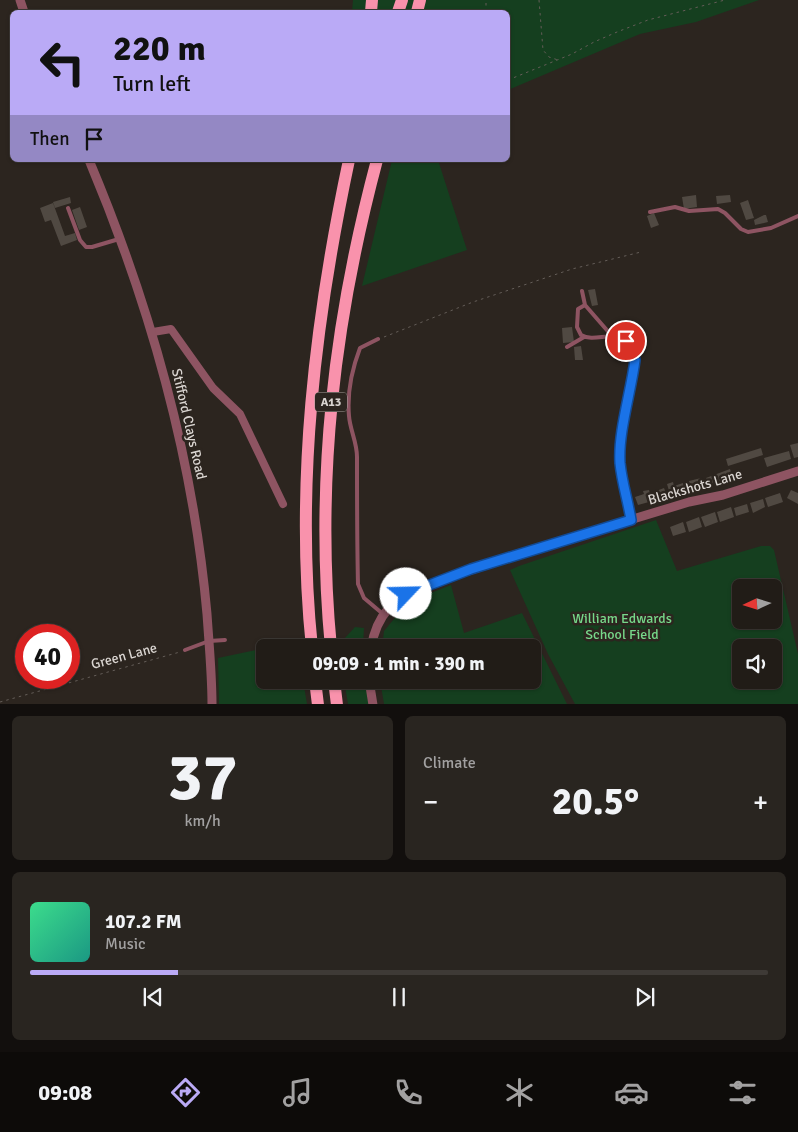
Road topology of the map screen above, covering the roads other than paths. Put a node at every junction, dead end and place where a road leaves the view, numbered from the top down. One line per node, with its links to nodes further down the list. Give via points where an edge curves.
1 (90, 162): 8 (street, Stifford Clays Road)
2 (349, 162): 11 (highway)
3 (357, 162): 11 (highway, A13)
4 (377, 162): 22 (highway, A13, via 351,268 330,403 325,480)
5 (68, 208): 8 (lane, via 80,240 86,247)
6 (650, 212): 7 (lane, via 675,207 688,211 718,209 748,232 771,228)
7 (798, 216)
8 (121, 239): 12 (street, Stifford Clays Road)
9 (582, 291): 10 (lane)
10 (585, 306): 13 (lane); 14 (lane, via 577,313 578,332)
11 (323, 309): 21 (highway, A13, via 314,372 305,489 306,596)
12 (153, 332): 18 (street, via 171,329 213,388 240,414); 25 (street, Stifford Clays Road, via 191,496)
13 (612, 336): 14 (lane); 19 (lane, via 629,344 635,360 620,462)
14 (584, 337): 16 (lane)
15 (378, 340): 20 (lane, via 360,348 354,362 349,417 357,456 358,584 364,598)
16 (567, 347)
17 (798, 471): 19 (street, Blackshots Lane)
18 (283, 504)
19 (631, 520): 20 (street, Blackshots Lane, via 423,586 406,594)
20 (383, 614): 23 (street, Blackshots Lane)
21 (311, 639)
22 (329, 639)
23 (372, 639)
24 (225, 640): 25 (lane)
25 (209, 641): 26 (lane); 30 (street, Stifford Clays Road)
26 (185, 650)
27 (316, 689): 31 (highway)
28 (335, 689): 32 (highway)
29 (370, 689): 33 (street)
30 (212, 704)
31 (318, 704)
32 (337, 704)
33 (373, 704)

